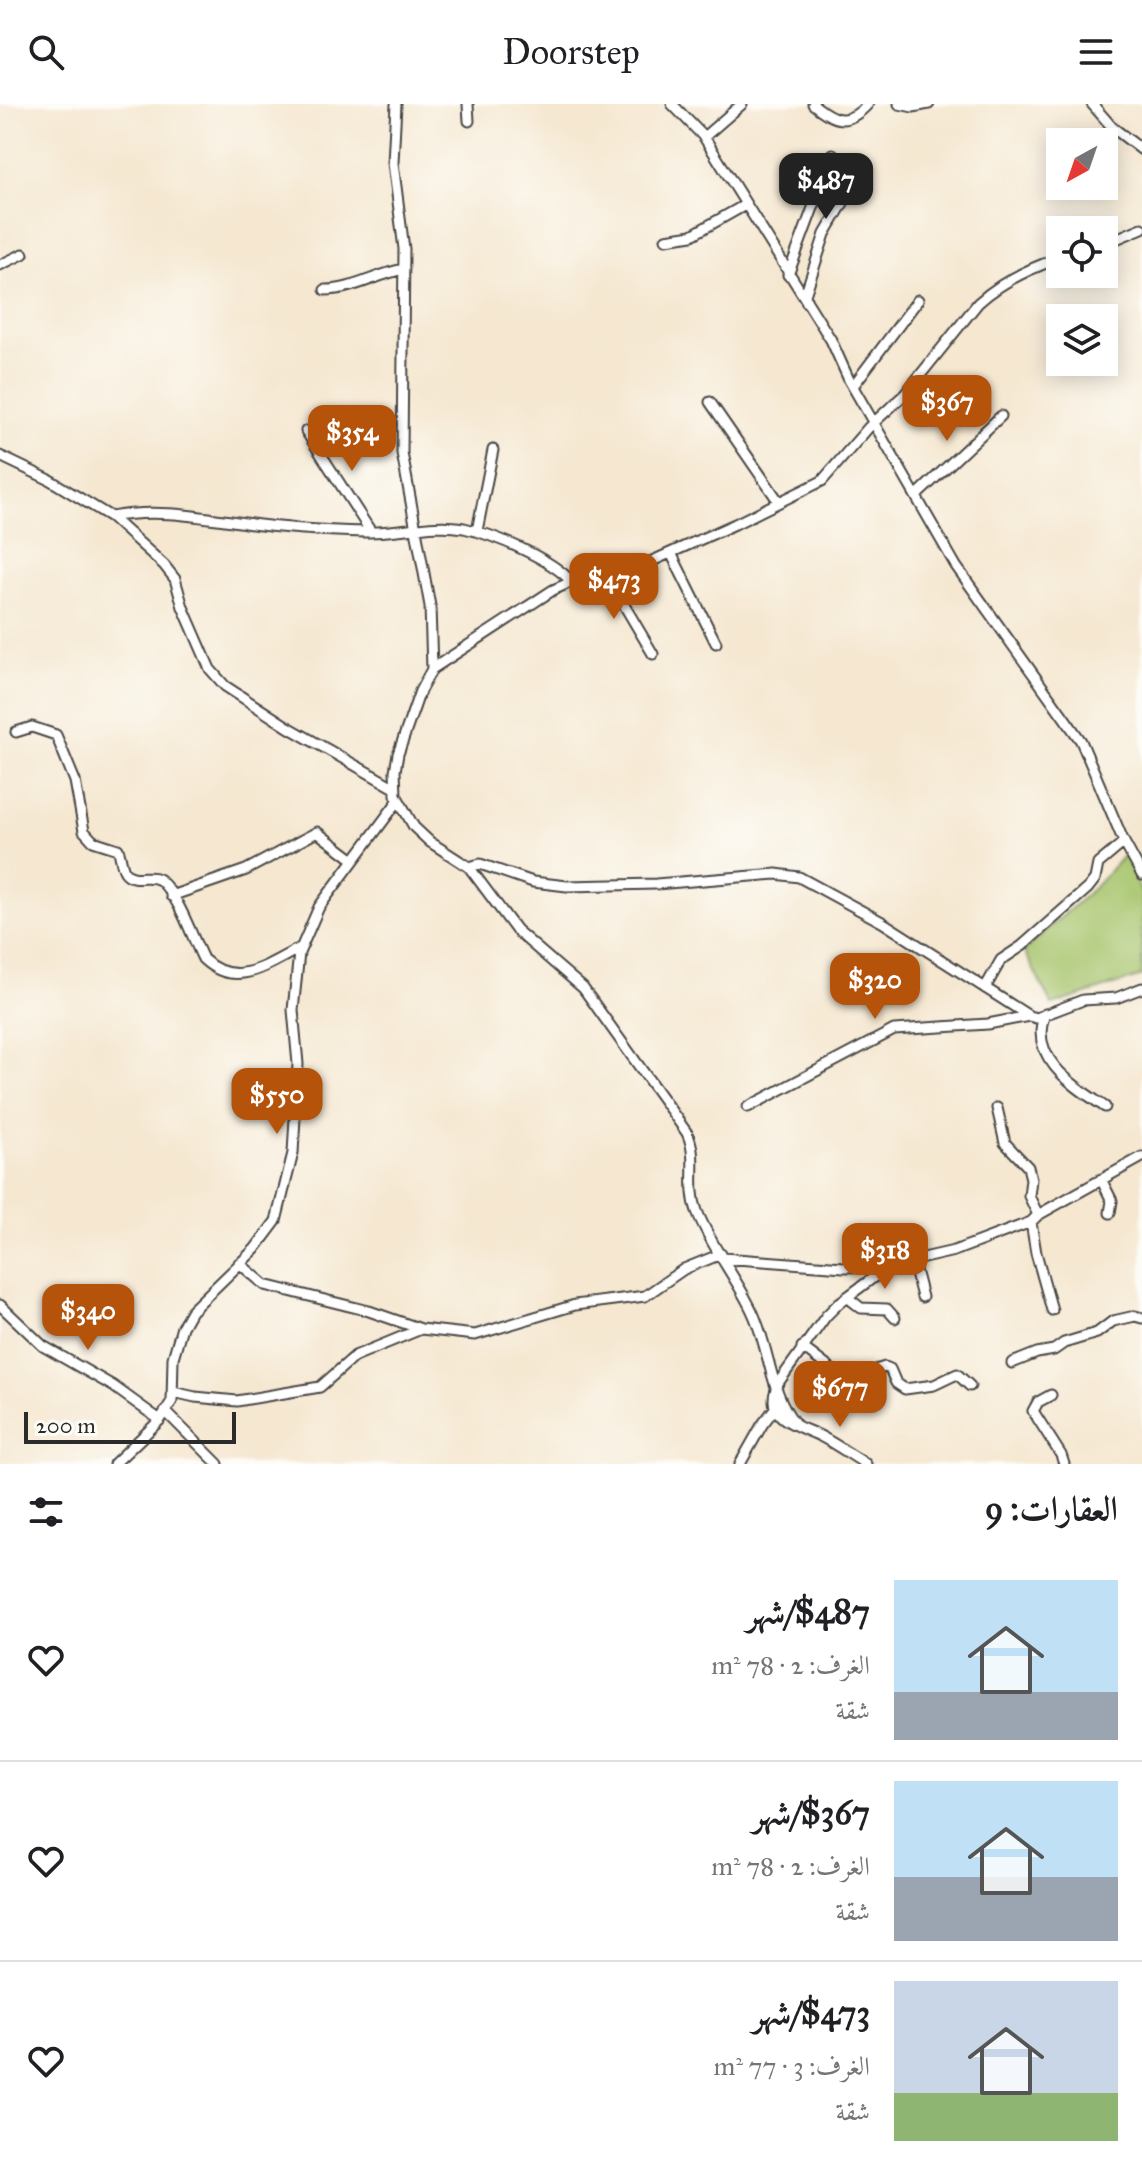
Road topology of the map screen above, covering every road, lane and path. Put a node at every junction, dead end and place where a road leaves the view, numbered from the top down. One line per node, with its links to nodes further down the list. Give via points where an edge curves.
1 (396, 104): 22 (street, via 393,163)
2 (468, 104): 10 (street)
3 (672, 104): 11 (street)
4 (742, 104): 11 (street)
5 (813, 104): 6 (street, via 846,120)
6 (868, 104)
7 (899, 104): 8 (street)
8 (929, 104)
9 (1092, 104): 12 (street)
10 (469, 121)
11 (704, 137): 15 (street)
12 (1142, 150)
13 (833, 154): 23 (street)
14 (861, 172): 26 (street, via 825,234 805,295)
15 (745, 205): 18 (street, via 692,235); 23 (street)
16 (1142, 228): 17 (street)
17 (1118, 238)
18 (666, 239)
19 (23, 254): 21 (street)
20 (1046, 263): 30 (street, via 992,290 905,394)
21 (0, 265)
22 (404, 269): 24 (street); 37 (street, via 402,453)
23 (788, 275): 26 (street)
24 (325, 290)
25 (918, 300): 27 (street)
26 (808, 306): 27 (street)
27 (853, 386): 30 (street)
28 (710, 402): 35 (street)
29 (1001, 416): 34 (street)
30 (875, 421): 34 (street); 35 (street, via 822,481)
31 (306, 431): 39 (street)
32 (493, 450): 38 (street)
33 (0, 456): 36 (street)
34 (916, 496): 49 (street, via 956,566 1081,741)
35 (779, 502): 40 (street)
36 (111, 517): 39 (street, via 179,513); 47 (street, via 175,579 204,657 225,686)
37 (416, 529): 38 (street); 39 (street); 45 (street, via 430,606)
38 (477, 531): 42 (street, via 540,560)
39 (371, 532)
40 (671, 553): 41 (street); 43 (street)
41 (610, 574): 42 (street); 44 (street)
42 (572, 582): 45 (street)
43 (716, 643)
44 (653, 654)
45 (432, 669): 47 (street, via 401,743)
46 (16, 732): 53 (street, via 32,727 56,735 75,781 84,831 93,841 118,849 127,873 156,878)
47 (395, 788): 48 (street)
48 (398, 801): 50 (street); 51 (street, via 423,836)
49 (1124, 842): 52 (street); 55 (street, via 1098,864 1088,888 1001,960)
50 (354, 860): 53 (street, via 317,832 246,870); 54 (street, via 319,907)
51 (469, 867): 55 (street, via 480,864 533,882 580,886 799,877); 66 (street, via 516,930 596,1003 687,1133 697,1211)
52 (1142, 875)
53 (171, 896): 54 (street, via 203,959 215,968 250,974)
54 (300, 948): 68 (street, via 293,1010 298,1064 290,1170 276,1221)
55 (985, 988): 58 (street)
56 (1142, 988): 57 (street)
57 (1045, 1014): 58 (street); 60 (street, via 1040,1039 1056,1068)
58 (1029, 1016): 59 (street, via 894,1030)
59 (748, 1107)
60 (1105, 1107)
61 (997, 1108): 65 (street, via 1005,1143 1028,1167)
62 (1142, 1157): 63 (street)
63 (1101, 1179): 64 (street, via 1112,1201); 65 (street)
64 (1110, 1213)
65 (1035, 1218): 67 (street); 73 (street, via 1036,1253)
66 (722, 1256): 69 (street); 76 (street, via 684,1269 645,1296 575,1305 475,1335); 80 (street, via 755,1316)
67 (913, 1262): 69 (street); 71 (street)
68 (239, 1263): 76 (street, via 265,1285); 81 (street, via 182,1327 171,1368)
69 (889, 1266): 70 (street)
70 (847, 1297): 74 (street, via 861,1308 887,1309); 77 (street)
71 (922, 1297)
72 (0, 1305): 84 (street, via 43,1346)
73 (1052, 1310)
74 (895, 1318)
75 (1142, 1318): 78 (street, via 1113,1321 1097,1333)
76 (421, 1329): 81 (street, via 355,1356 320,1387 237,1401)
77 (802, 1347): 79 (street, via 845,1380 885,1367 905,1389 934,1385 957,1374); 80 (street)
78 (1012, 1363)
79 (970, 1386)
80 (776, 1387): 83 (street, via 773,1398)
81 (173, 1392): 84 (street)
82 (1051, 1395): 89 (street, via 1033,1411)
83 (778, 1404): 87 (street); 88 (street, via 783,1419)
84 (163, 1416): 85 (street); 86 (street)
85 (114, 1464)
86 (218, 1464)
87 (740, 1464)
88 (866, 1464)
89 (1064, 1464)

